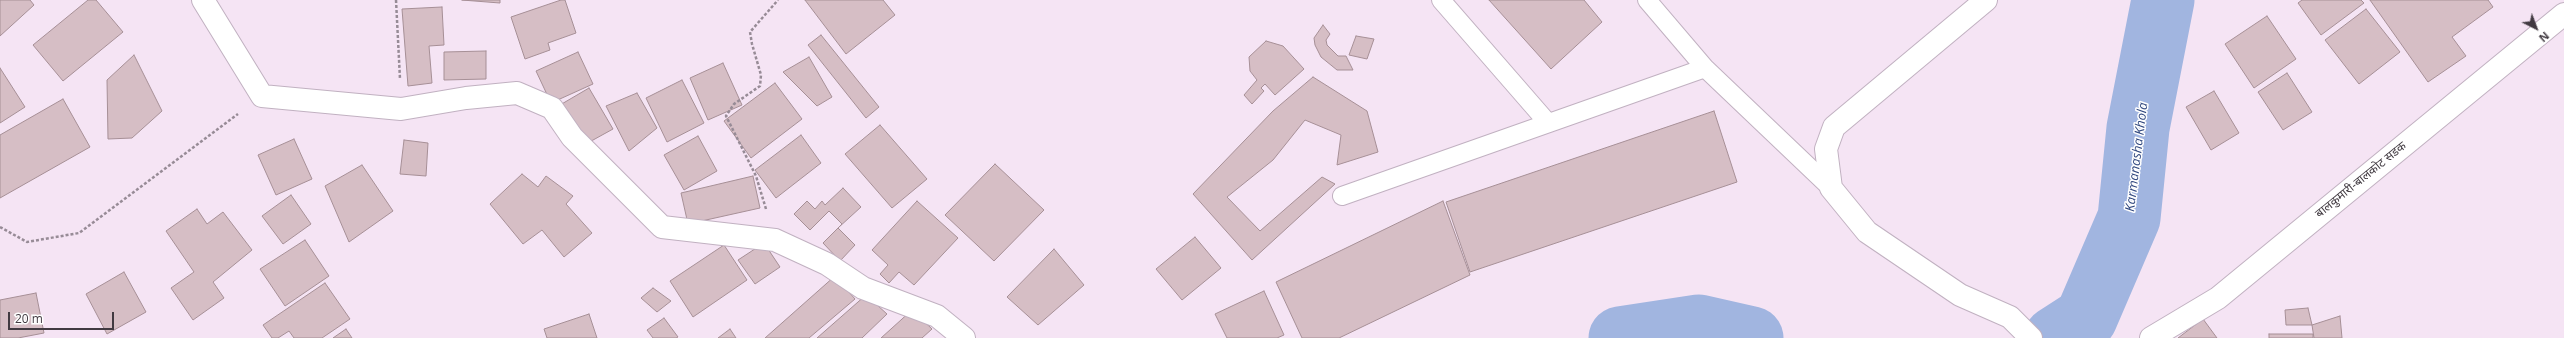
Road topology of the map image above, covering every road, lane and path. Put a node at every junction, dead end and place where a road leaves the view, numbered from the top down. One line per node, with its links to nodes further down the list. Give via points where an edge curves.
1 (203, 0): 9 (street)
2 (396, 0): 10 (path)
3 (778, 0): 15 (path, via 750,32 761,75 760,86 734,104 726,116 756,176)
4 (1442, 0): 11 (lane)
5 (1647, 0): 8 (lane)
6 (1986, 0): 12 (street, via 1834,127 1826,149)
7 (2564, 14): 18 (street, बालकुमारी-बालकोट सडक, via 2218,298)
8 (1705, 68): 11 (lane); 12 (lane)
9 (262, 96): 10 (street); 14 (path, via 79,234 26,242)
10 (401, 109): 15 (street, via 466,98 517,93 552,108 572,138 662,227)
11 (1548, 123): 13 (lane)
12 (1831, 188): 17 (street, via 1867,232 1960,295 2010,318)
13 (1342, 196)
14 (0, 227)
15 (775, 240): 16 (street, via 827,264 863,288 937,316)
16 (964, 338)
17 (2031, 338)
18 (2151, 338)

